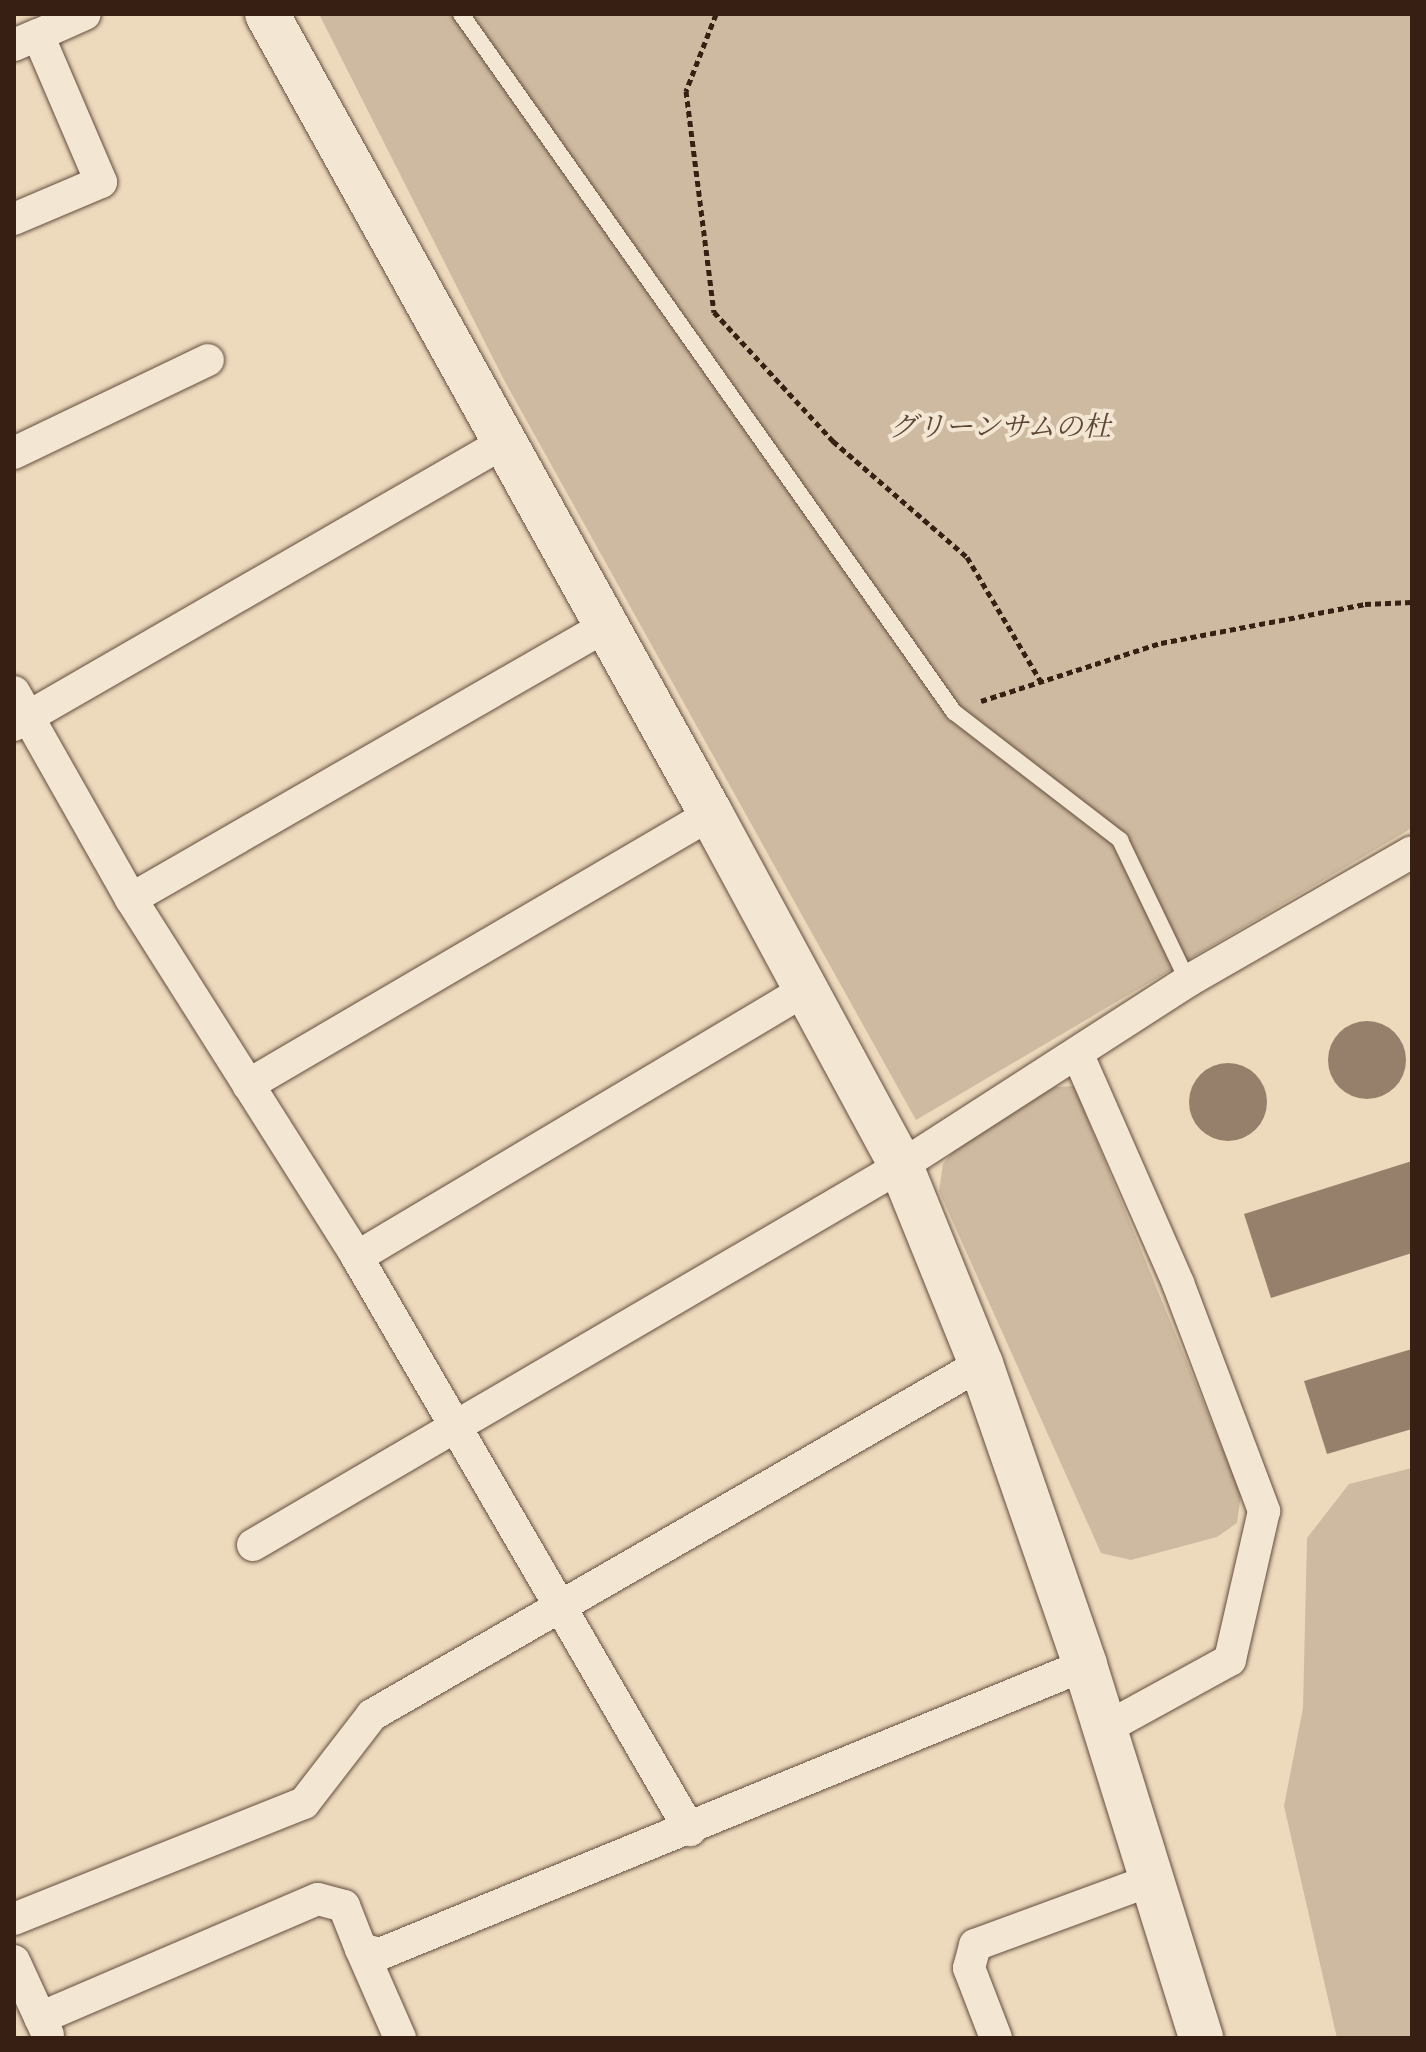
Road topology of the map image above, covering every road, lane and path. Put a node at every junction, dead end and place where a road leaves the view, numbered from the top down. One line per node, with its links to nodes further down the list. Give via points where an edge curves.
1 (85, 14): 5 (street)
2 (267, 14): 8 (street)
3 (461, 14): 14 (lane)
4 (716, 14): 12 (path, via 686,91 714,312 833,441 967,557)
5 (26, 40): 6 (street, via 101,182)
6 (14, 219)
7 (208, 360): 9 (street)
8 (503, 443): 11 (street); 13 (street)
9 (14, 453)
10 (1412, 602): 12 (path, via 1365,604 1161,643)
11 (606, 626): 15 (street); 17 (street)
12 (1040, 680): 14 (path)
13 (19, 711): 17 (street)
14 (954, 712): 18 (lane, via 1120,840)
15 (711, 814): 19 (street); 21 (street)
16 (1412, 852): 18 (street)
17 (131, 899): 21 (street)
18 (1188, 981): 20 (street)
19 (805, 990): 22 (street); 23 (street)
20 (1078, 1055): 22 (street); 29 (street, via 1178,1283 1264,1511 1230,1660)
21 (248, 1085): 23 (street)
22 (901, 1166): 24 (street); 25 (street)
23 (357, 1257): 25 (street)
24 (981, 1364): 27 (street); 28 (street)
25 (455, 1428): 26 (street); 27 (street)
26 (253, 1545)
27 (559, 1607): 30 (street); 32 (street, via 372,1715 304,1803)
28 (1085, 1665): 29 (street); 30 (street)
29 (1106, 1728): 31 (street)
30 (690, 1830): 33 (street, via 380,1954)
31 (1154, 1879): 37 (street, via 975,1945 969,1968); 38 (street)
32 (14, 1919)
33 (361, 1949): 35 (street, via 344,1906 318,1899); 36 (street)
34 (14, 1961): 35 (street)
35 (44, 2028)
36 (400, 2038)
37 (996, 2038)
38 (1201, 2038)

